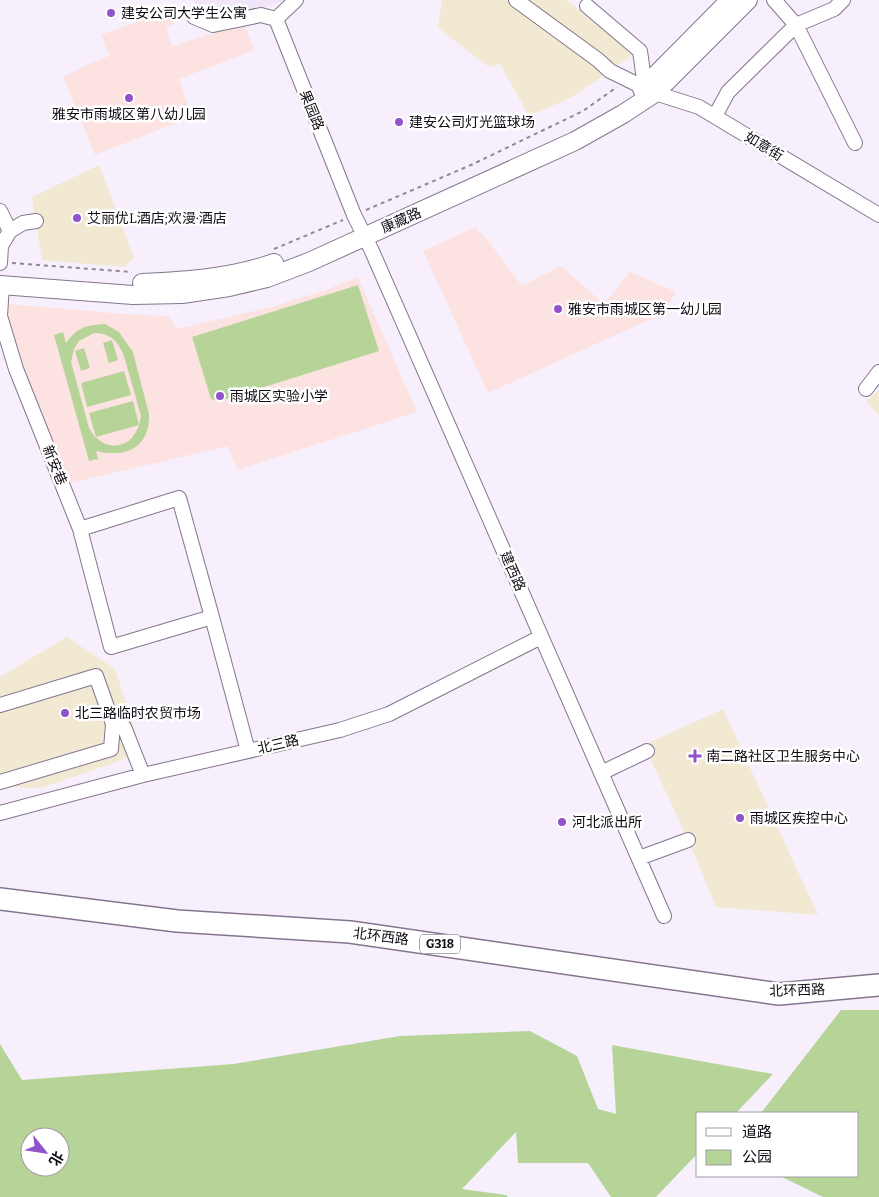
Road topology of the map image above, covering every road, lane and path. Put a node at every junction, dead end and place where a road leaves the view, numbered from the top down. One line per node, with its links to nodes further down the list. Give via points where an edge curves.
1 (296, 0): 9 (street)
2 (516, 0): 11 (street, 如意街, via 610,71)
3 (748, 0): 12 (main road, 康藏路)
4 (774, 0): 10 (street)
5 (843, 0): 10 (street, via 834,9)
6 (725, 1): 12 (main road, 康藏路, via 676,53)
7 (586, 6): 12 (street, via 640,51)
8 (194, 17): 9 (street, via 214,25 261,15)
9 (276, 19): 18 (street, 果园路)
10 (796, 25): 13 (street, via 728,92); 14 (street)
11 (629, 79): 12 (street, 如意街); 18 (path, via 583,111 471,165)
12 (650, 90): 13 (street, 如意街, via 699,106); 18 (main road, 康藏路, via 579,127)
13 (715, 116): 16 (street, 如意街)
14 (855, 143)
15 (0, 210): 19 (street)
16 (879, 215)
17 (28, 221): 19 (street)
18 (360, 226): 21 (path); 24 (main road, 康藏路, via 263,266 184,281 131,284); 29 (street, 建西路)
19 (10, 231): 20 (street)
20 (1, 245): 22 (street)
21 (268, 251)
22 (0, 263): 23 (path)
23 (133, 272)
24 (1, 282): 27 (street, 新安巷, via 0,316 16,369)
25 (879, 372): 26 (street)
26 (866, 388)
27 (80, 530): 28 (street, 新安巷, via 111,647); 28 (street, via 179,498)
28 (212, 618): 32 (street)
29 (541, 637): 32 (street, 北三路, via 389,714 340,730); 34 (street, 建西路)
30 (0, 705): 31 (street, via 96,676)
31 (113, 724): 35 (street, via 124,727); 36 (street, via 111,749)
32 (248, 751): 35 (street, 北三路)
33 (647, 751): 34 (street)
34 (601, 773): 39 (street, 建西路)
35 (143, 775): 37 (street, 北三路)
36 (0, 782)
37 (0, 813)
38 (688, 840): 39 (street)
39 (639, 858): 42 (street, 建西路)
40 (0, 899): 43 (highway, 北环西路 / G318, via 177,921 350,932 779,994)
41 (0, 912): 44 (highway, 北环西路 / G318, via 177,934 351,942 783,1004)
42 (664, 916)
43 (879, 985)
44 (879, 998)

